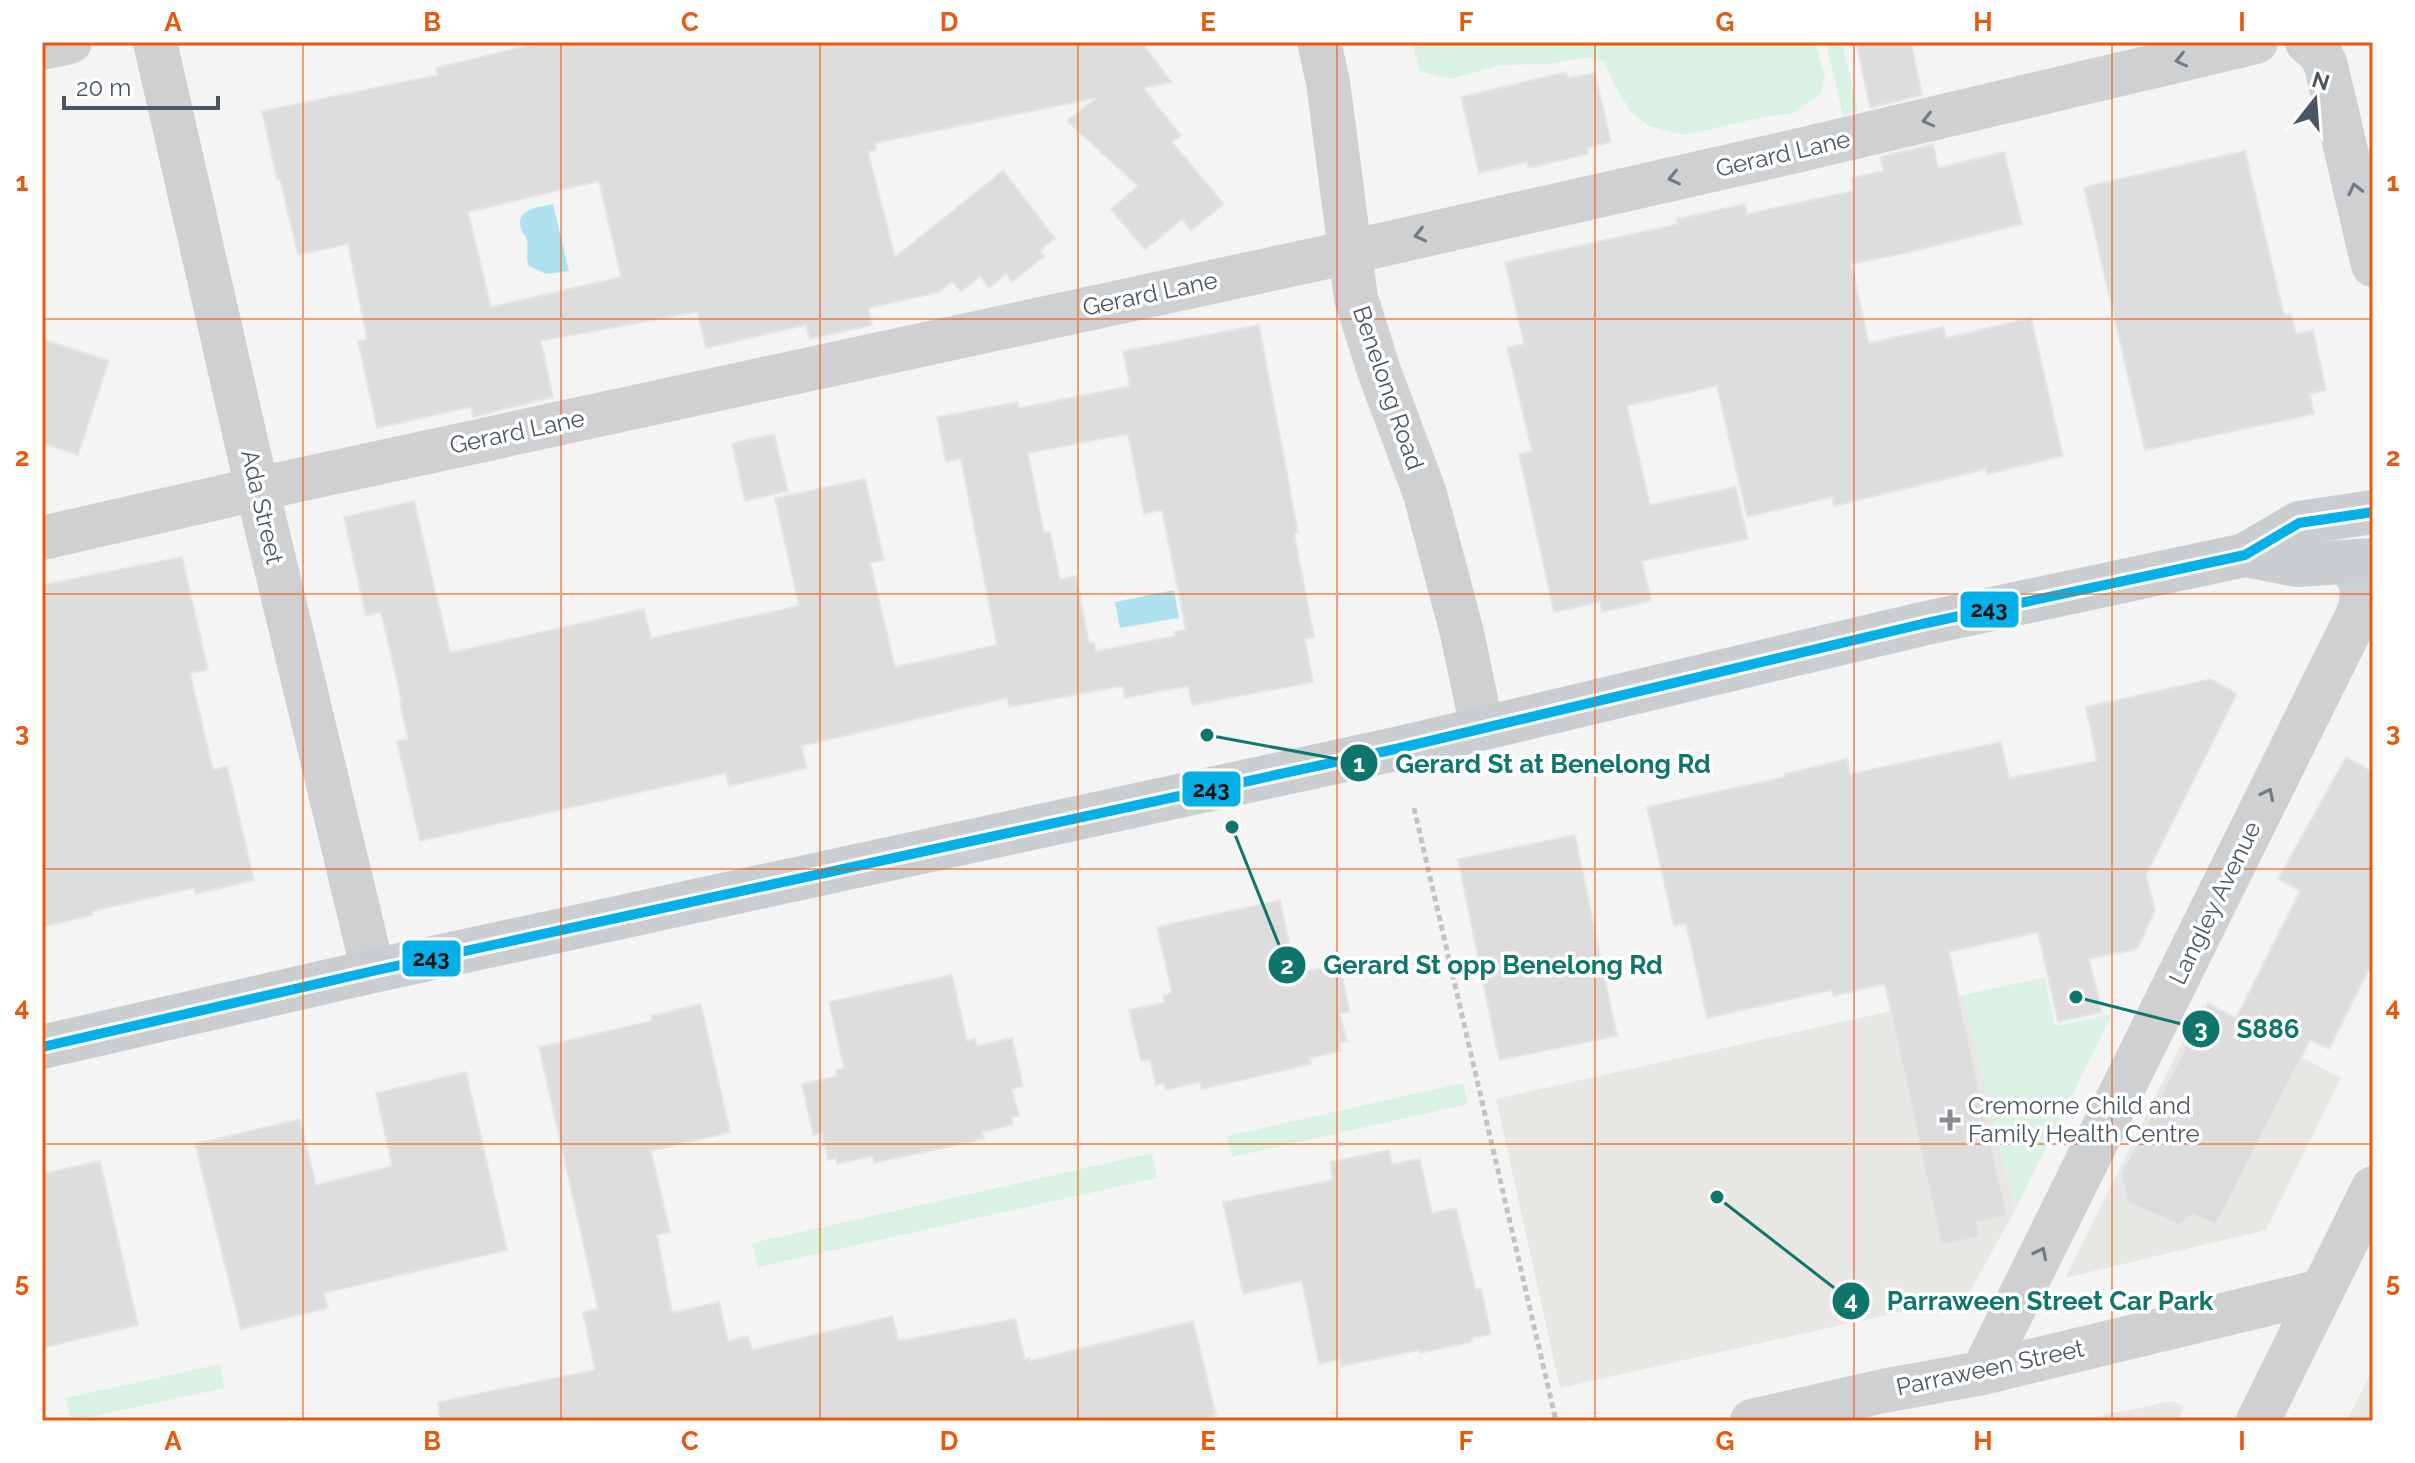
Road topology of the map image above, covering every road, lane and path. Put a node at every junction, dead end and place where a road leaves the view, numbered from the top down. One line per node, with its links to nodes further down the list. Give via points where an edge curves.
1 (70, 42): 6 (street)
2 (155, 42): 9 (street, Ada Street)
3 (1319, 42): 7 (street, Benelong Road)
4 (2256, 42): 7 (street, Gerard Lane, one-way to 7)
5 (2307, 42): 8 (street, one-way to 5, via 2326,66)
6 (42, 48)
7 (1350, 252): 9 (street, Gerard Lane); 14 (street, Benelong Road, via 1356,298 1425,494)
8 (2373, 265)
9 (257, 489): 11 (street, Gerard Lane); 16 (street, Ada Street)
10 (2373, 512): 12 (main road, via 2299,523)
11 (42, 538)
12 (2245, 555): 13 (main road, via 2297,565); 14 (main road, via 1922,624)
13 (2359, 561): 20 (street, Langley Avenue, one-way to 13, via 2357,616 2362,584 2353,569)
14 (1482, 728): 16 (main road)
15 (1414, 808): 21 (path)
16 (373, 971): 17 (main road)
17 (42, 1047)
18 (2373, 1188): 19 (street)
19 (2322, 1291): 20 (street, Parraween Street); 23 (street)
20 (1982, 1373): 22 (street, Parraween Street)
21 (1556, 1421)
22 (1752, 1421)
23 (2258, 1421)

